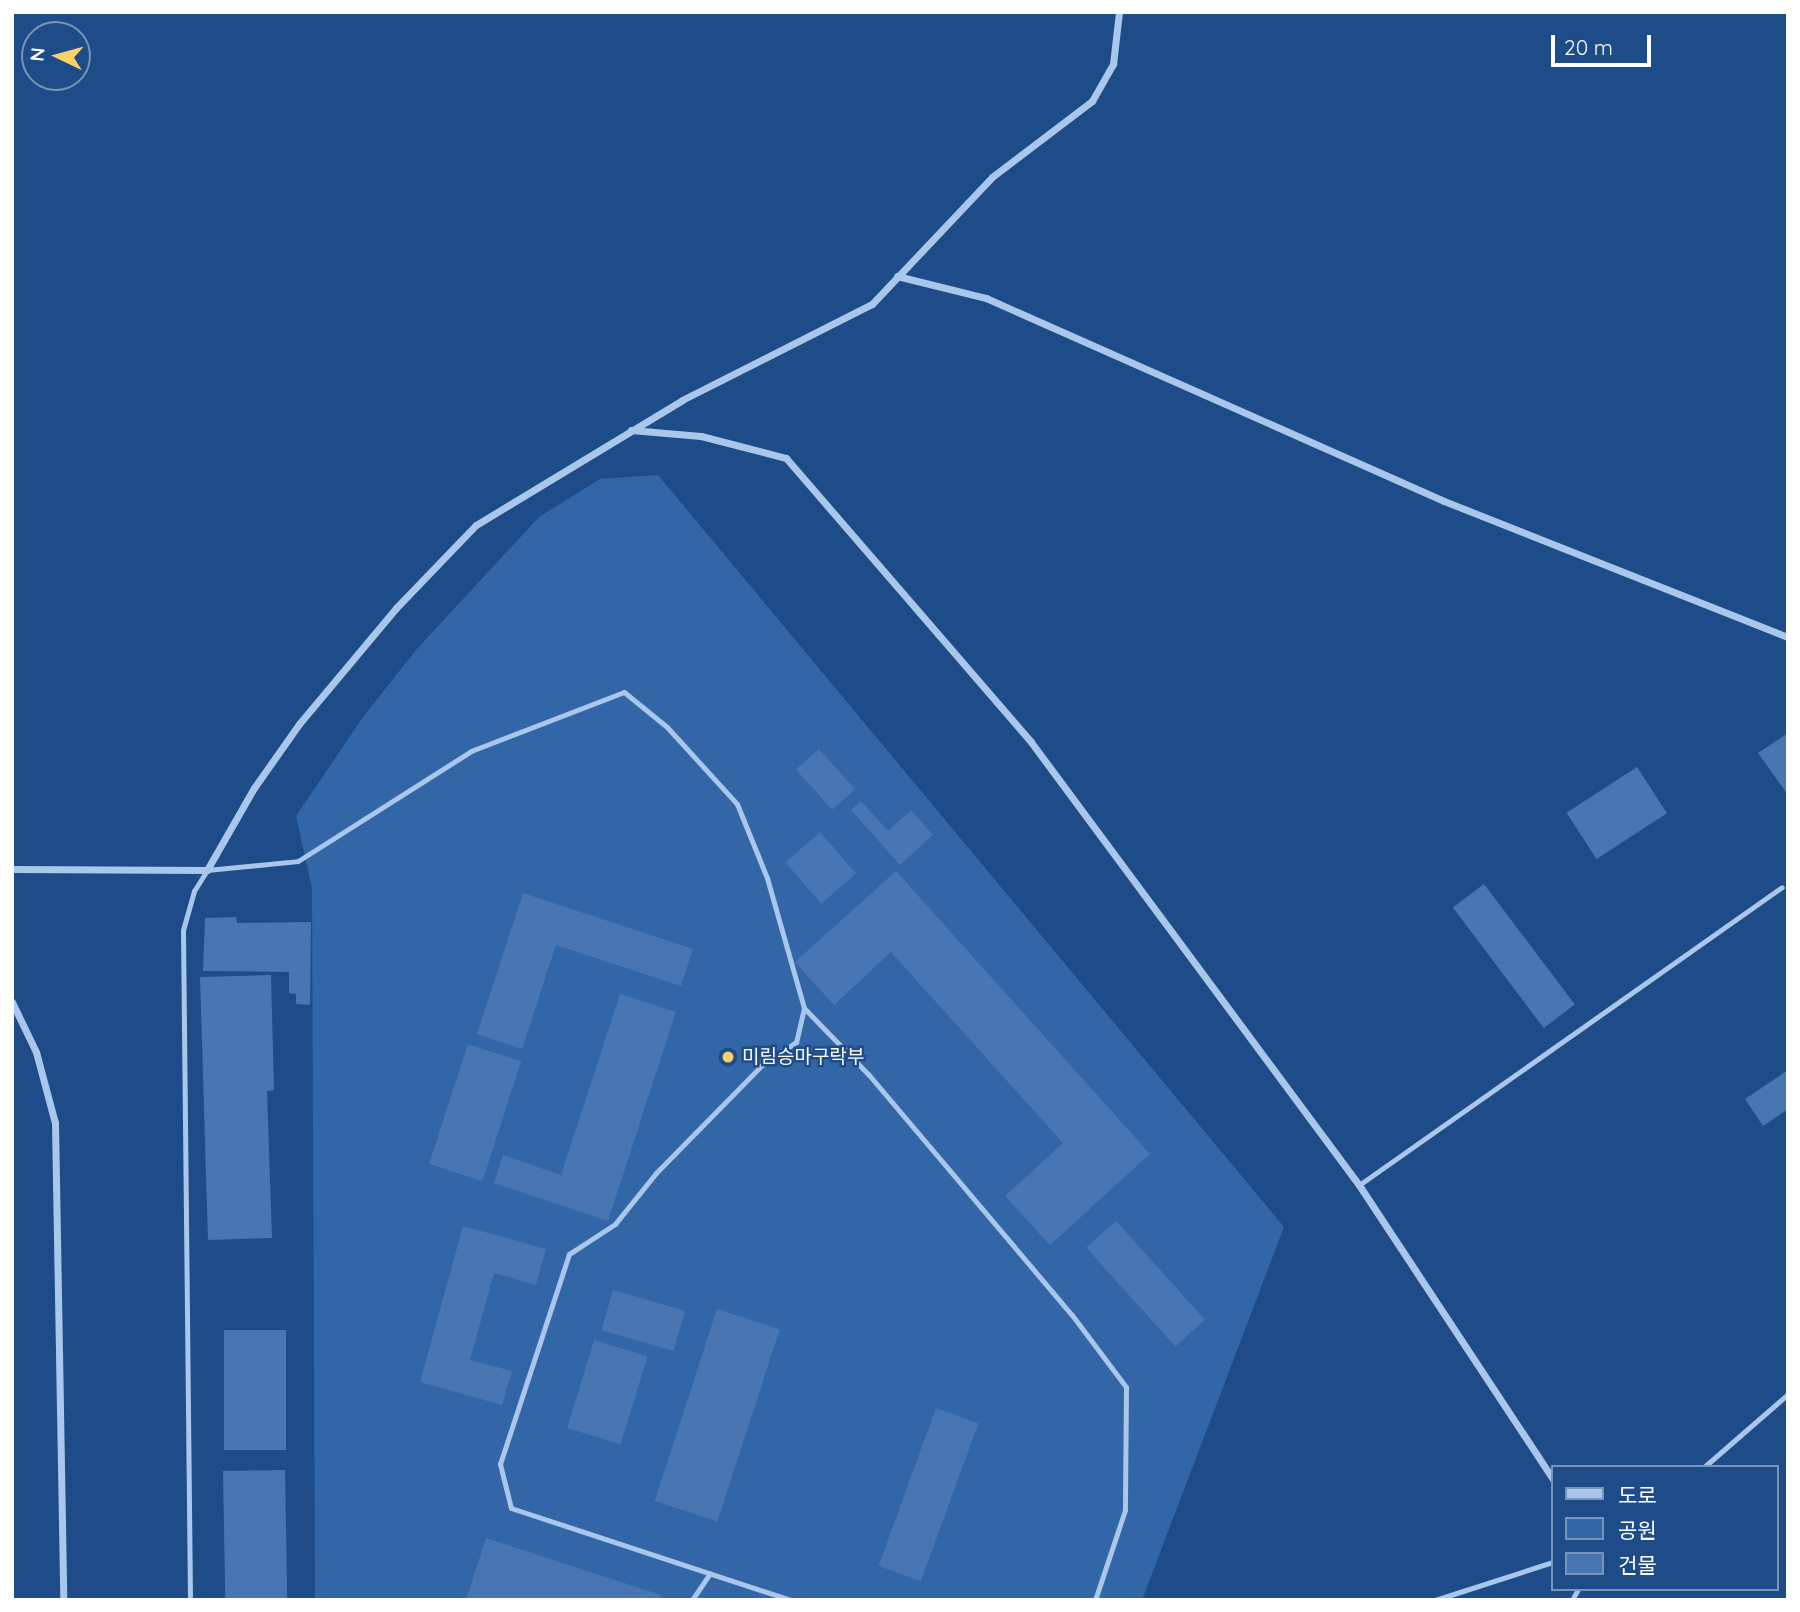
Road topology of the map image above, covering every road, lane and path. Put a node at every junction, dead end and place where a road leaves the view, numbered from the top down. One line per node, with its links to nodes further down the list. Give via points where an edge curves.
1 (1119, 12): 2 (street, via 1113,64 1092,101 992,177)
2 (897, 276): 3 (street, via 872,304); 4 (street, via 986,298 1444,500)
3 (630, 430): 6 (street, via 476,524 396,608 299,724 254,788); 10 (street, via 701,436 786,458 1031,742)
4 (1788, 637)
5 (12, 869): 6 (street)
6 (207, 870): 9 (lane, via 298,861 471,751 624,692 667,727 737,804 767,878); 17 (lane, via 194,891 183,930)
7 (1782, 887): 10 (lane)
8 (12, 1002): 16 (street, via 36,1052 55,1124)
9 (804, 1008): 15 (lane, via 796,1042 762,1065 656,1173 615,1224 569,1254 500,1464 511,1508); 20 (lane, via 878,1086 1072,1315 1126,1387 1125,1510)
10 (1359, 1185): 13 (street)
11 (1788, 1394): 12 (lane)
12 (1706, 1465)
13 (1552, 1477)
14 (1552, 1562): 21 (lane)
15 (710, 1573): 18 (lane); 19 (lane)
16 (63, 1600)
17 (190, 1600)
18 (692, 1600)
19 (791, 1600)
20 (1095, 1600)
21 (1435, 1600)

